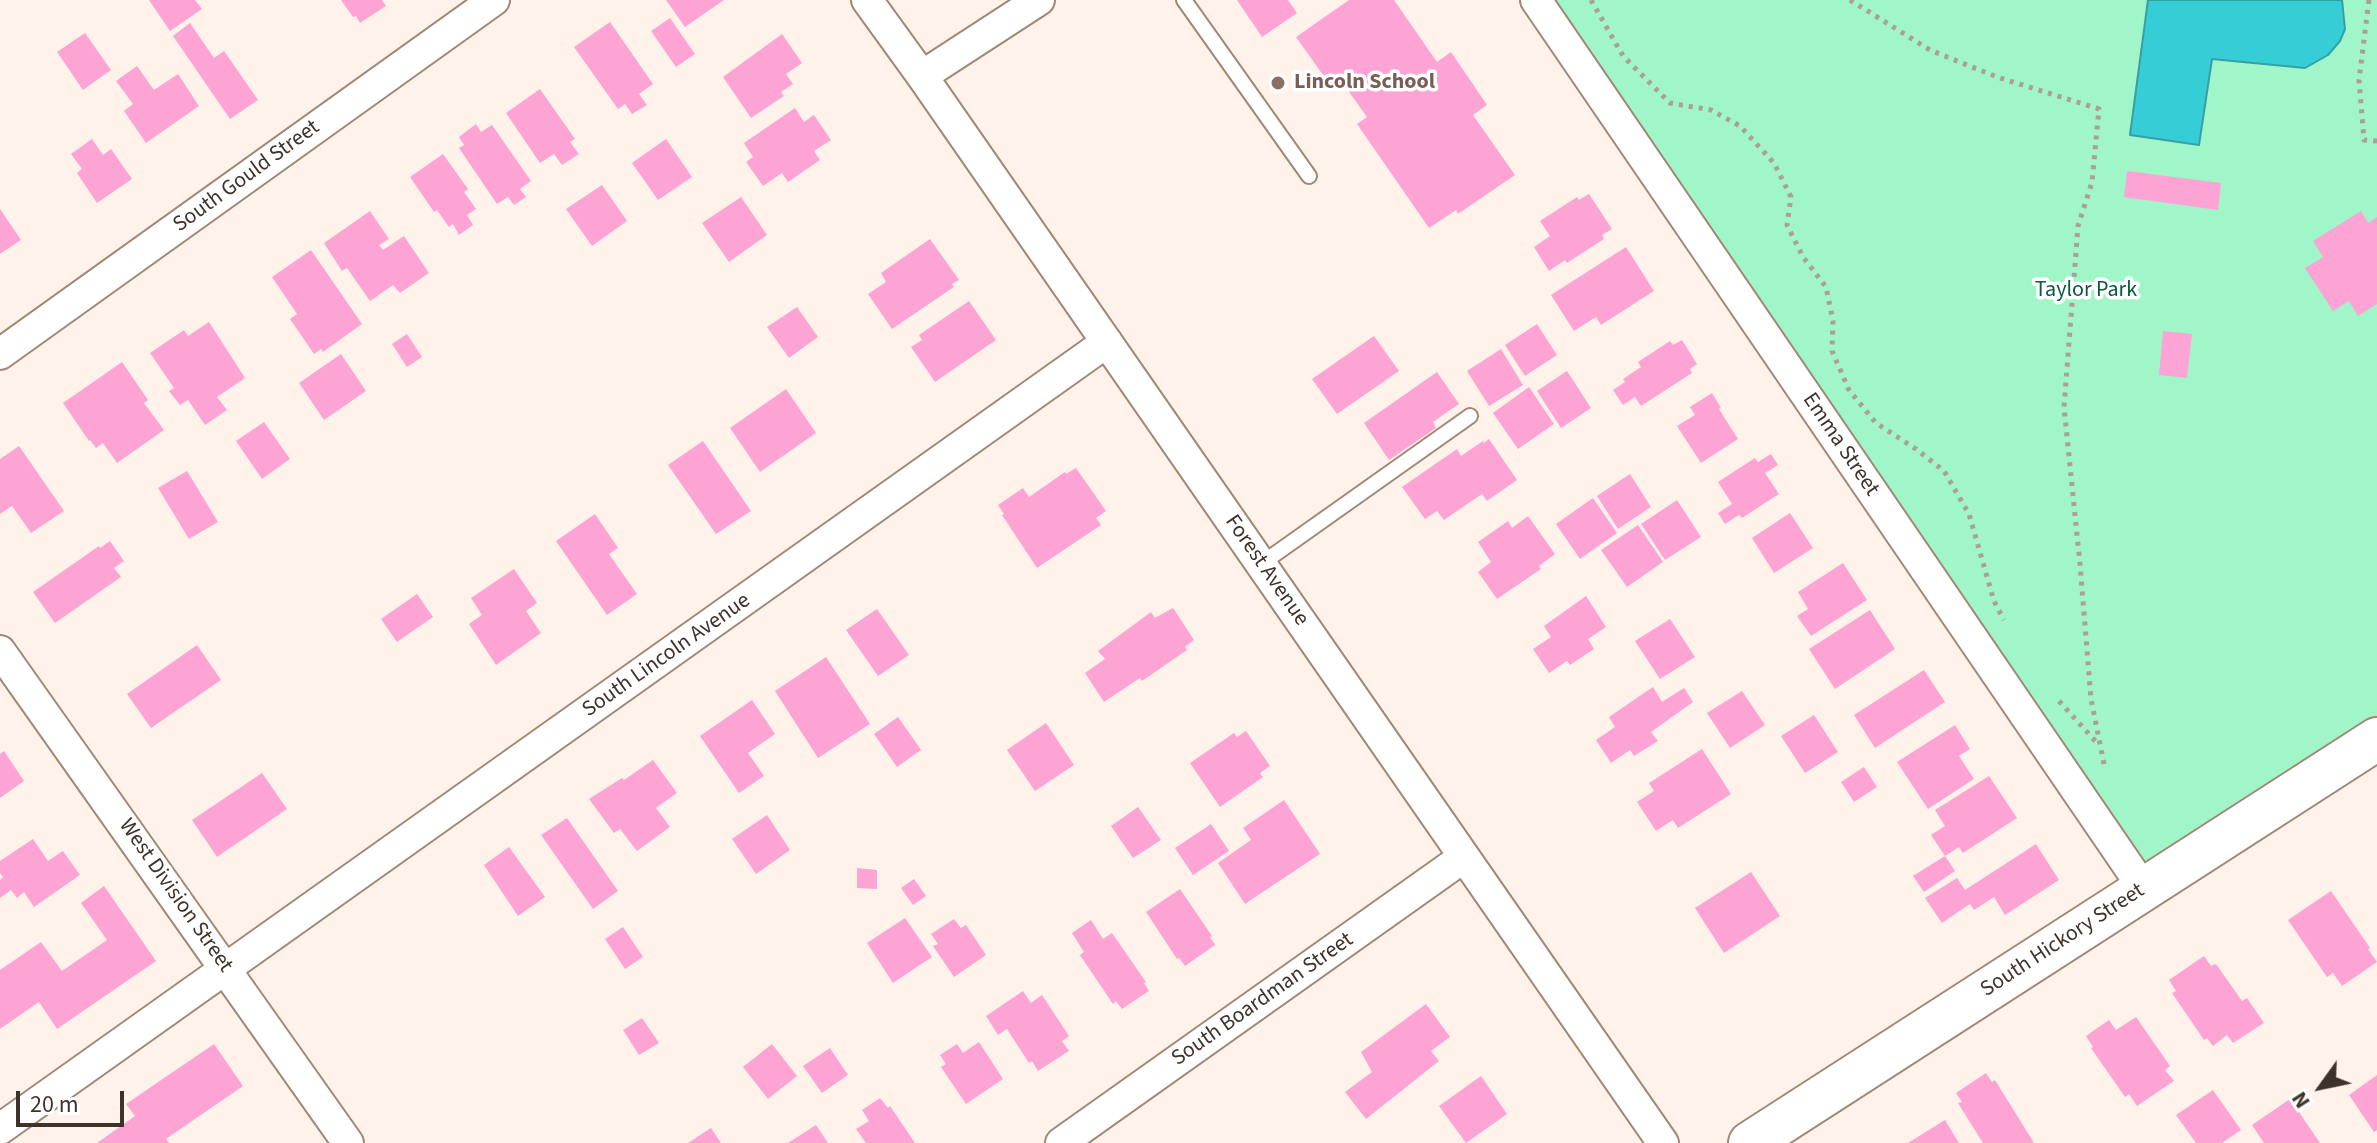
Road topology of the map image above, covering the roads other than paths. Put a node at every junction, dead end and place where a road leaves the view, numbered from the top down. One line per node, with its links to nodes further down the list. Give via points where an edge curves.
1 (494, 0): 9 (street, South Gould Street)
2 (867, 0): 6 (street, Forest Avenue)
3 (1039, 0): 6 (street)
4 (1184, 0): 7 (lane)
5 (1536, 0): 15 (street, Emma Street)
6 (922, 76): 8 (street, Forest Avenue)
7 (1309, 176)
8 (1107, 342): 11 (street, Forest Avenue); 16 (street, South Lincoln Avenue)
9 (0, 354)
10 (1470, 416): 11 (lane)
11 (1261, 564): 14 (street, Forest Avenue)
12 (0, 651): 16 (street, West Division Street)
13 (2377, 739): 15 (street, South Hickory Street)
14 (1464, 857): 19 (street, South Boardman Street); 20 (street, Forest Avenue)
15 (2144, 889): 21 (street, South Hickory Street)
16 (227, 969): 17 (street, South Lincoln Avenue); 18 (street, West Division Street)
17 (0, 1129)
18 (348, 1143)
19 (1061, 1143)
20 (1663, 1143)
21 (1750, 1143)

